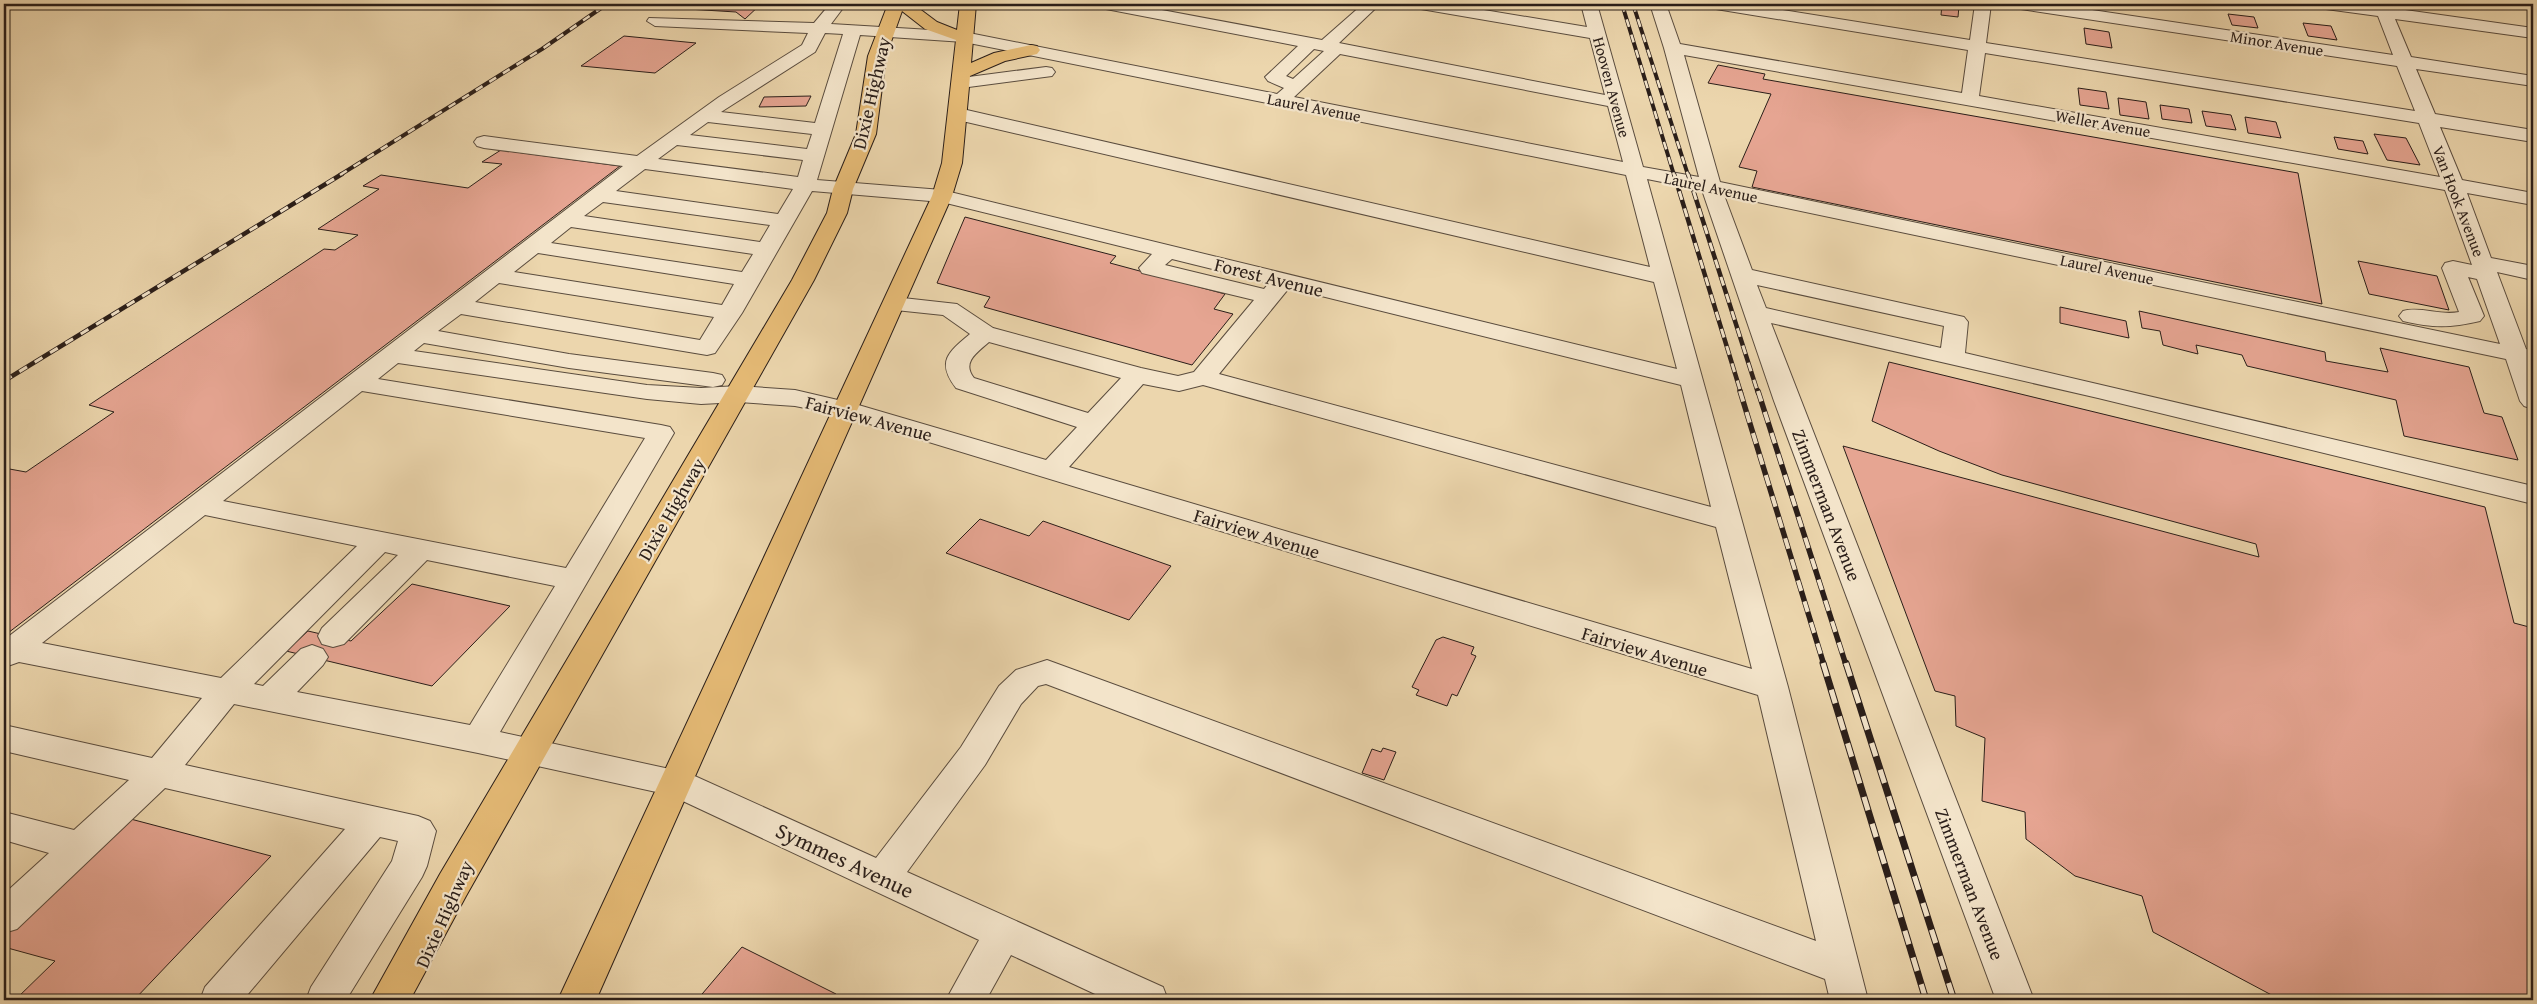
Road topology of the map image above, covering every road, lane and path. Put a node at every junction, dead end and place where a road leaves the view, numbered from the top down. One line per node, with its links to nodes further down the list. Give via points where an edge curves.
1 (838, 4): 16 (street)
2 (896, 4): 18 (main road, Dixie Highway)
3 (904, 4): 21 (main road, via 921,22)
4 (968, 4): 21 (main road)
5 (1106, 4): 22 (street)
6 (1372, 4): 22 (street)
7 (1421, 4): 20 (street)
8 (1589, 4): 20 (street, Hooven Avenue)
9 (1658, 4): 24 (street, Zimmerman Avenue)
10 (1716, 4): 23 (street)
11 (1983, 4): 23 (street)
12 (2020, 4): 26 (street, Minor Avenue)
13 (2326, 4): 14 (street)
14 (2382, 8): 19 (street); 26 (street, Van Hook Avenue)
15 (655, 21): 16 (street, Laurel Avenue)
16 (820, 28): 17 (street, Laurel Avenue); 37 (street, via 809,48)
17 (853, 29): 18 (street, Laurel Avenue); 39 (street)
18 (886, 31): 21 (street, Laurel Avenue); 49 (main road, Dixie Highway, via 877,56 866,134)
19 (2533, 33)
20 (1597, 34): 35 (street, Hooven Avenue)
21 (964, 37): 25 (street, Laurel Avenue); 29 (main road)
22 (1325, 46): 33 (street); 33 (street, via 1274,77); 35 (street)
23 (1977, 46): 34 (street); 38 (street)
24 (1672, 48): 34 (street, Weller Avenue); 47 (street, Zimmerman Avenue)
25 (1031, 50): 27 (street, Laurel Avenue); 29 (main road, via 1000,57)
26 (2404, 62): 31 (street, Minor Avenue); 38 (street, Van Hook Avenue)
27 (1066, 67): 28 (street, Laurel Avenue); 30 (street)
28 (1136, 71): 32 (street); 33 (street, Laurel Avenue)
29 (961, 78): 30 (street); 36 (main road)
30 (1002, 78): 36 (street, via 997,100)
31 (2533, 81)
32 (1116, 83)
33 (1288, 93): 45 (street, Laurel Avenue)
34 (1970, 100): 48 (street, Weller Avenue)
35 (1615, 102): 45 (street, Hooven Avenue)
36 (959, 111): 51 (main road, via 952,164); 61 (street)
37 (705, 116): 39 (street); 41 (street)
38 (2427, 119): 40 (street); 48 (street, Van Hook Avenue)
39 (822, 130): 43 (street)
40 (2533, 136)
41 (673, 139): 43 (street); 44 (street)
42 (484, 142): 44 (street, Forest Avenue)
43 (815, 156): 46 (street)
44 (640, 163): 46 (street, Forest Avenue); 50 (street)
45 (1634, 171): 47 (street, Laurel Avenue); 61 (street)
46 (806, 184): 49 (street, Forest Avenue); 54 (street)
47 (1711, 186): 59 (street, Zimmerman Avenue); 68 (street, Laurel Avenue)
48 (2454, 186): 52 (street, Weller Avenue); 57 (street, Van Hook Avenue)
49 (843, 189): 51 (street, Forest Avenue); 80 (main road, Dixie Highway, via 837,213)
50 (599, 195): 53 (street); 54 (street)
51 (942, 196): 63 (street, Forest Avenue, via 1166,252); 64 (main road)
52 (2533, 200)
53 (566, 220): 55 (street); 56 (street)
54 (784, 221): 56 (street)
55 (532, 246): 60 (street); 62 (street)
56 (767, 250): 62 (street)
57 (2485, 269): 58 (street); 68 (street, via 2453,268 2472,316 2461,320 2435,319 2351,304 2343,306); 72 (street, Van Hook Avenue)
58 (2533, 273)
59 (1742, 275): 67 (street, Zimmerman Avenue); 73 (street, via 1956,322)
60 (495, 276): 65 (street); 66 (street)
61 (1664, 277): 78 (street)
62 (749, 280): 66 (street)
63 (1277, 289): 76 (street); 78 (street, Forest Avenue)
64 (894, 304): 69 (street, via 949,309); 82 (main road)
65 (456, 306): 66 (street, via 707,348); 70 (street)
66 (730, 313)
67 (1756, 313): 73 (street); 116 (street, Zimmerman Avenue)
68 (2346, 319): 72 (street, Laurel Avenue)
69 (985, 333): 75 (street); 83 (street, via 957,359 954,368 965,384)
70 (418, 335): 71 (street); 74 (street)
71 (393, 355): 77 (street, Fairview Avenue); 79 (street)
72 (2524, 356): 81 (street, Van Hook Avenue)
73 (1952, 358): 85 (street)
74 (569, 360): 77 (street); 80 (street, via 712,379)
75 (1137, 375): 76 (street, via 1178,384); 83 (street)
76 (1204, 377): 87 (street)
77 (551, 378): 80 (street, Fairview Avenue, via 656,393)
78 (1692, 380): 87 (street)
79 (356, 383): 86 (street); 90 (street, via 661,434)
80 (739, 394): 82 (street, Fairview Avenue, via 795,398); 97 (main road, Dixie Highway)
81 (2533, 401)
82 (846, 409): 84 (street, Fairview Avenue); 99 (main road)
83 (1092, 423): 84 (street)
84 (1052, 471): 92 (street, Fairview Avenue)
85 (2533, 495)
86 (199, 505): 88 (street); 91 (street)
87 (1729, 521): 92 (street)
88 (379, 541): 89 (street); 93 (street)
89 (421, 550): 90 (street); 94 (street)
90 (574, 580): 96 (street)
91 (8, 653): 93 (street, Symmes Avenue)
92 (1772, 687): 107 (street)
93 (226, 692): 94 (street, Symmes Avenue); 98 (street)
94 (270, 699): 96 (street, Symmes Avenue)
95 (4, 738): 98 (street)
96 (478, 740): 97 (street, Symmes Avenue)
97 (531, 750): 99 (street, Symmes Avenue); 104 (main road, Dixie Highway)
98 (159, 773): 100 (street); 102 (street)
99 (676, 783): 103 (street, Symmes Avenue); 112 (main road)
100 (373, 821): 108 (street); 109 (street, via 418,831 409,866)
101 (4, 826): 102 (street)
102 (80, 846): 105 (street)
103 (882, 877): 106 (street, Symmes Avenue); 107 (street, via 973,756 1010,696 1027,678 1047,672)
104 (453, 885): 110 (main road); 111 (street, Dixie Highway)
105 (4, 917)
106 (1003, 933): 113 (street); 114 (street, Symmes Avenue)
107 (1840, 967): 115 (street)
108 (219, 1000)
109 (325, 1000)
110 (389, 1000)
111 (408, 1000)
112 (577, 1000)
113 (965, 1000)
114 (1149, 1000)
115 (1849, 1000)
116 (2015, 1000)

